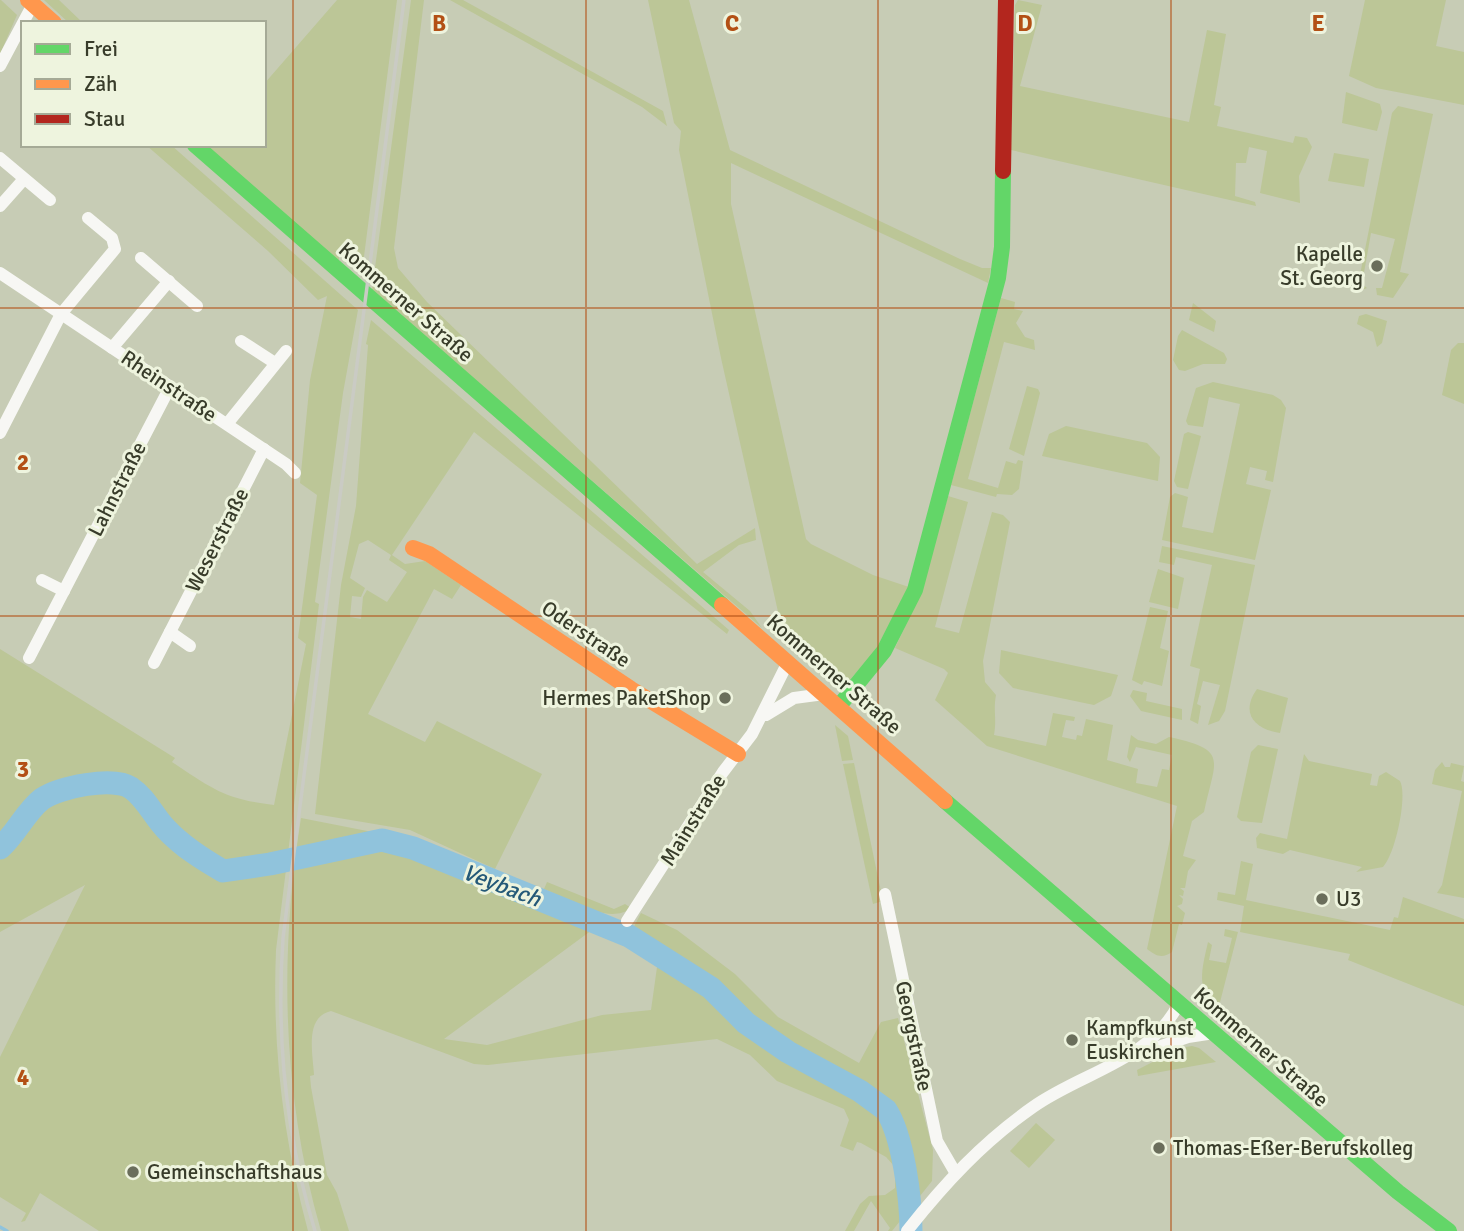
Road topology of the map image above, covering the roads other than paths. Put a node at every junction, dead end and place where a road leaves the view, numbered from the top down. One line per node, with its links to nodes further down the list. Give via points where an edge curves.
1 (1006, 0): 36 (main road, via 998,278 915,590 884,651)
2 (30, 2): 4 (street); 5 (main road)
3 (21, 21): 6 (street)
4 (21, 21)
5 (52, 21)
6 (0, 66)
7 (197, 147): 33 (main road, Kommerner Straße)
8 (0, 158): 9 (street)
9 (24, 179): 10 (street); 11 (street)
10 (51, 200)
11 (0, 206)
12 (88, 218): 17 (street, via 112,238 115,249)
13 (141, 258): 15 (street)
14 (0, 273): 17 (street, Rheinstraße)
15 (169, 281): 16 (street); 19 (street, Rheinstraße)
16 (197, 306)
17 (61, 314): 19 (street, Rheinstraße); 24 (street)
18 (241, 341): 21 (street)
19 (112, 348): 22 (street, Rheinstraße)
20 (286, 351): 21 (street, Rheinstraße)
21 (275, 363): 23 (street, Rheinstraße)
22 (170, 387): 23 (street, Rheinstraße); 29 (street, Lahnstraße)
23 (227, 424): 25 (street, Rheinstraße)
24 (0, 433)
25 (264, 449): 26 (street, Rheinstraße); 30 (street, Weserstraße)
26 (295, 473)
27 (412, 548): 38 (main road, Oderstraße, via 429,554 631,689)
28 (42, 580): 29 (street)
29 (64, 591): 32 (street, Lahnstraße)
30 (170, 632): 31 (street); 34 (street, Weserstraße)
31 (190, 646)
32 (29, 658)
33 (788, 662): 35 (main road, Kommerner Straße); 37 (street, Mainstraße)
34 (153, 663)
35 (825, 694): 36 (main road, Kommerner Straße); 37 (street, Mainstraße, via 785,702)
36 (839, 706): 41 (main road, Kommerner Straße)
37 (761, 720): 38 (street, Mainstraße)
38 (738, 754): 40 (street, Mainstraße)
39 (885, 894): 44 (street, Georgstraße, via 937,1141)
40 (627, 920)
41 (1179, 1003): 42 (main road, Kommerner Straße); 43 (street, via 1167,1024)
42 (1214, 1033): 43 (street); 45 (main road, Kommerner Straße)
43 (1125, 1058): 44 (street, via 1040,1102)
44 (955, 1172): 46 (street)
45 (1439, 1228)
46 (907, 1231)

